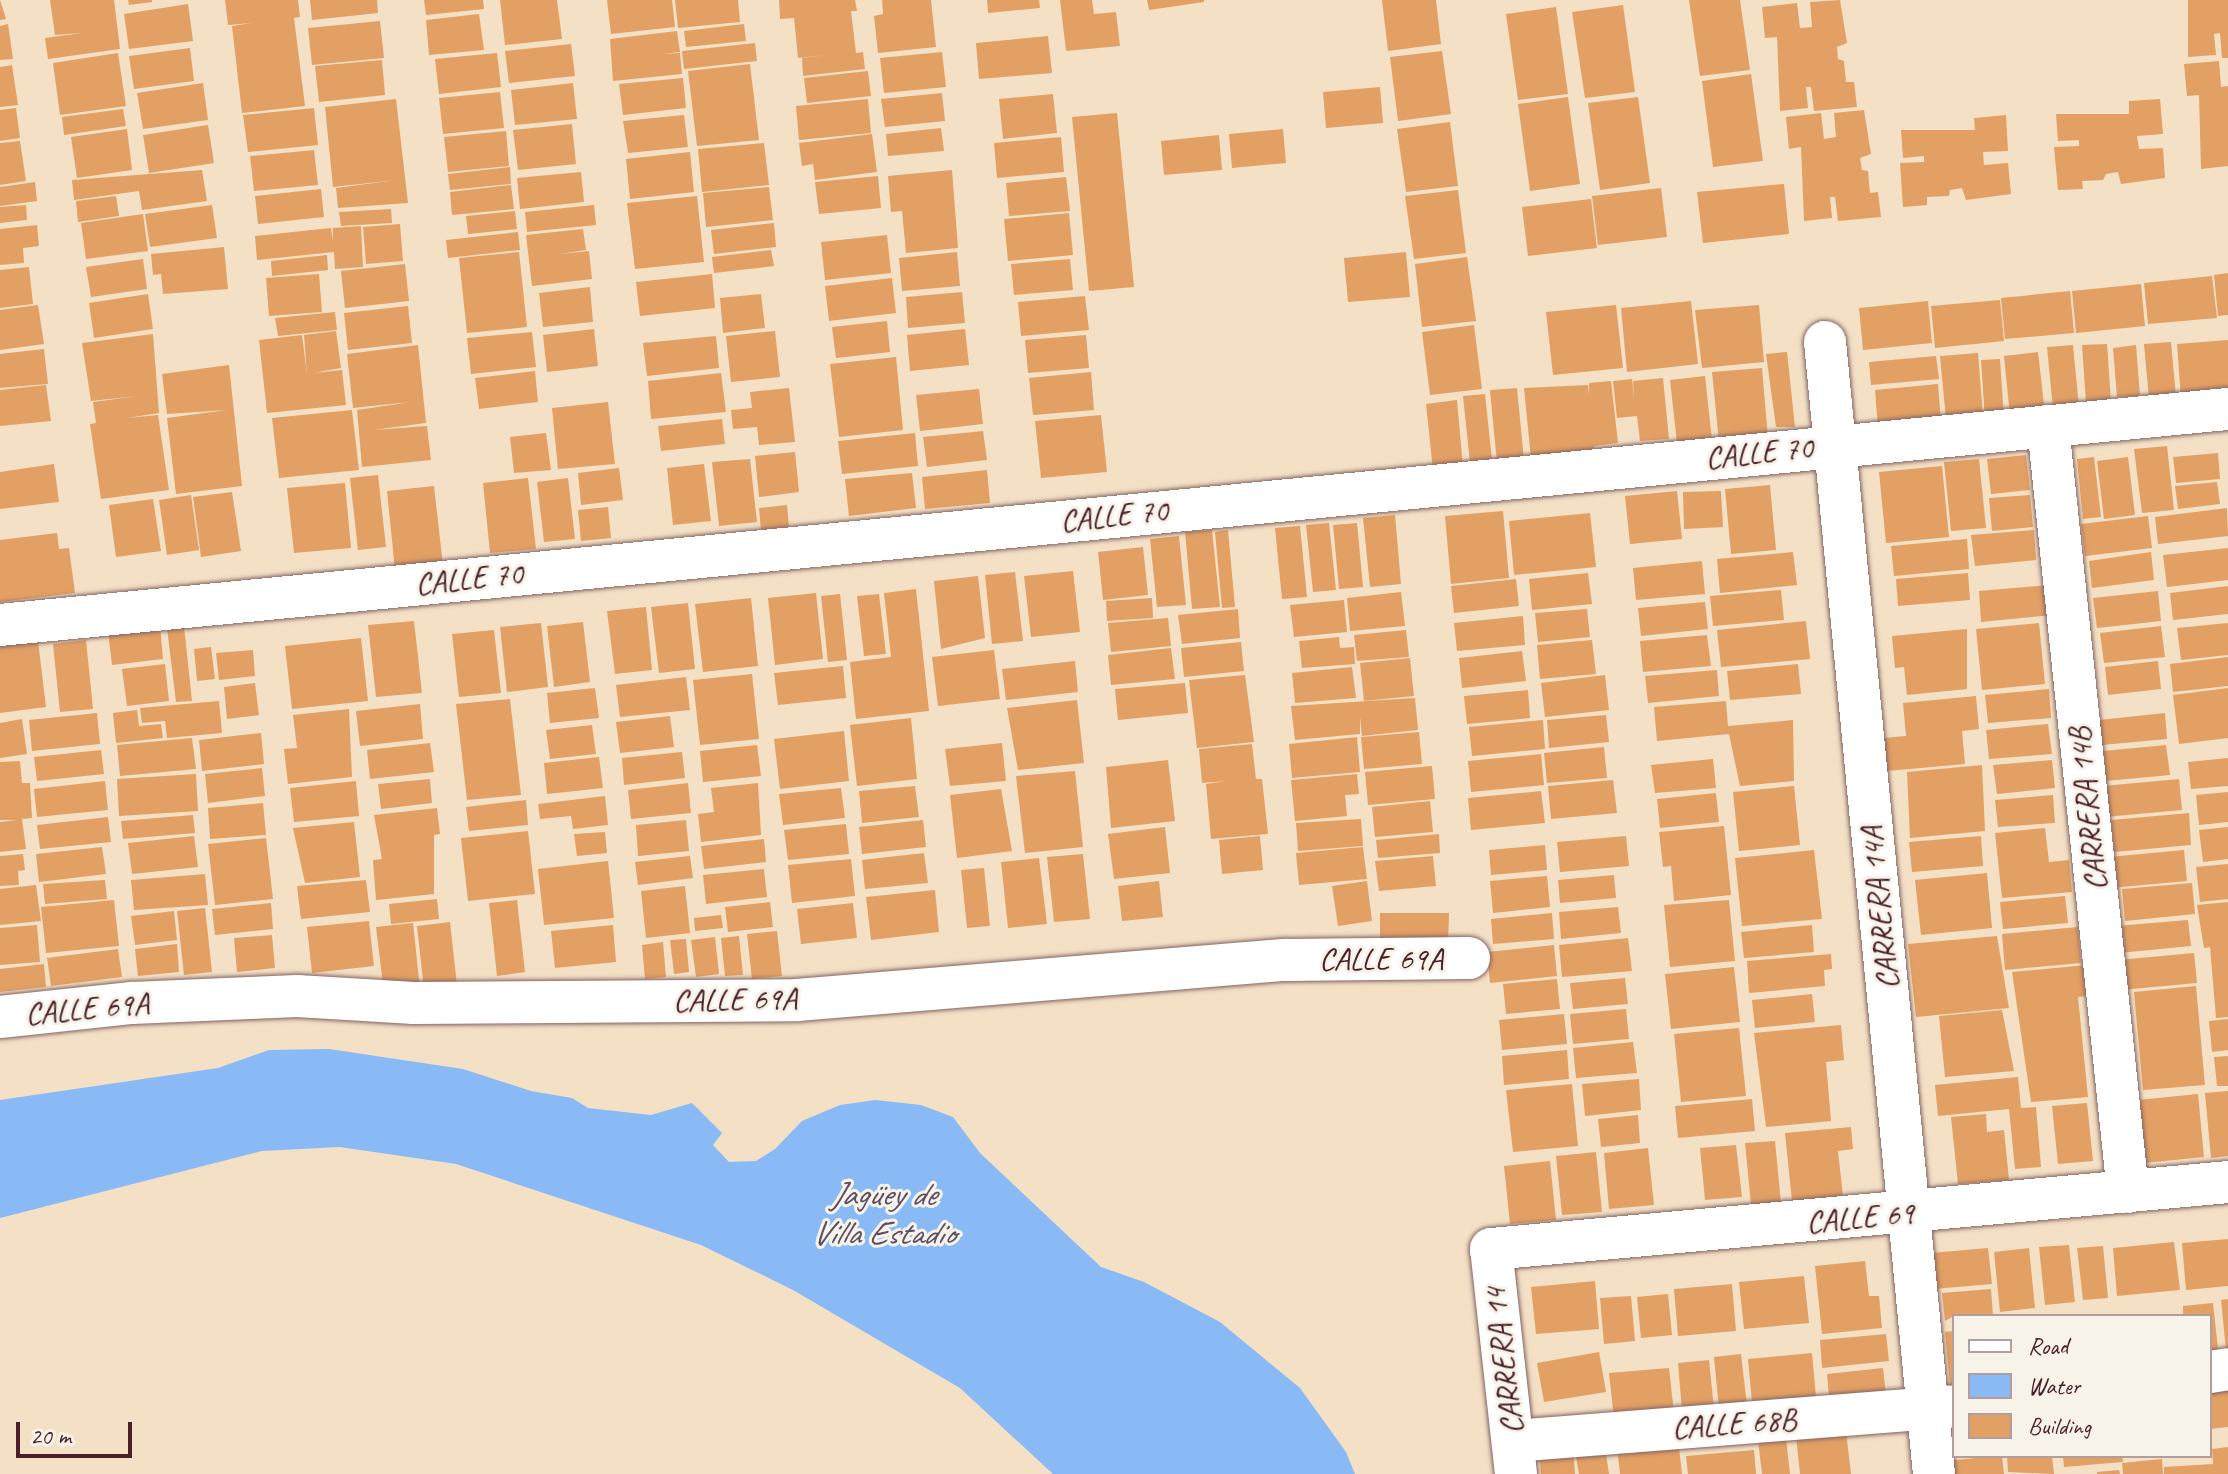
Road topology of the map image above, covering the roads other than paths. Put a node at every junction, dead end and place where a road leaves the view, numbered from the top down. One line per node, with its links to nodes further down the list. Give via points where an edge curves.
1 (1825, 342): 4 (street, CARRERA 14A)
2 (2228, 409): 3 (street, CALLE 70)
3 (2048, 426): 4 (street, CALLE 70); 9 (street, CARRERA 14B)
4 (1835, 445): 5 (street, CALLE 70); 10 (street, CARRERA 14A)
5 (0, 625)
6 (1469, 958): 7 (street, CALLE 69A, via 1286,960 797,1000 414,1003 297,996 64,1008)
7 (0, 1017)
8 (2228, 1182): 9 (street, CALLE 69)
9 (2128, 1192): 10 (street, CALLE 69)
10 (1910, 1213): 11 (street, CALLE 69); 12 (street, CARRERA 14A)
11 (1491, 1249): 13 (street, CARRERA 14)
12 (1941, 1408): 13 (street, CALLE 68B); 14 (street, CARRERA 14A)
13 (1515, 1457)
14 (1934, 1474)

